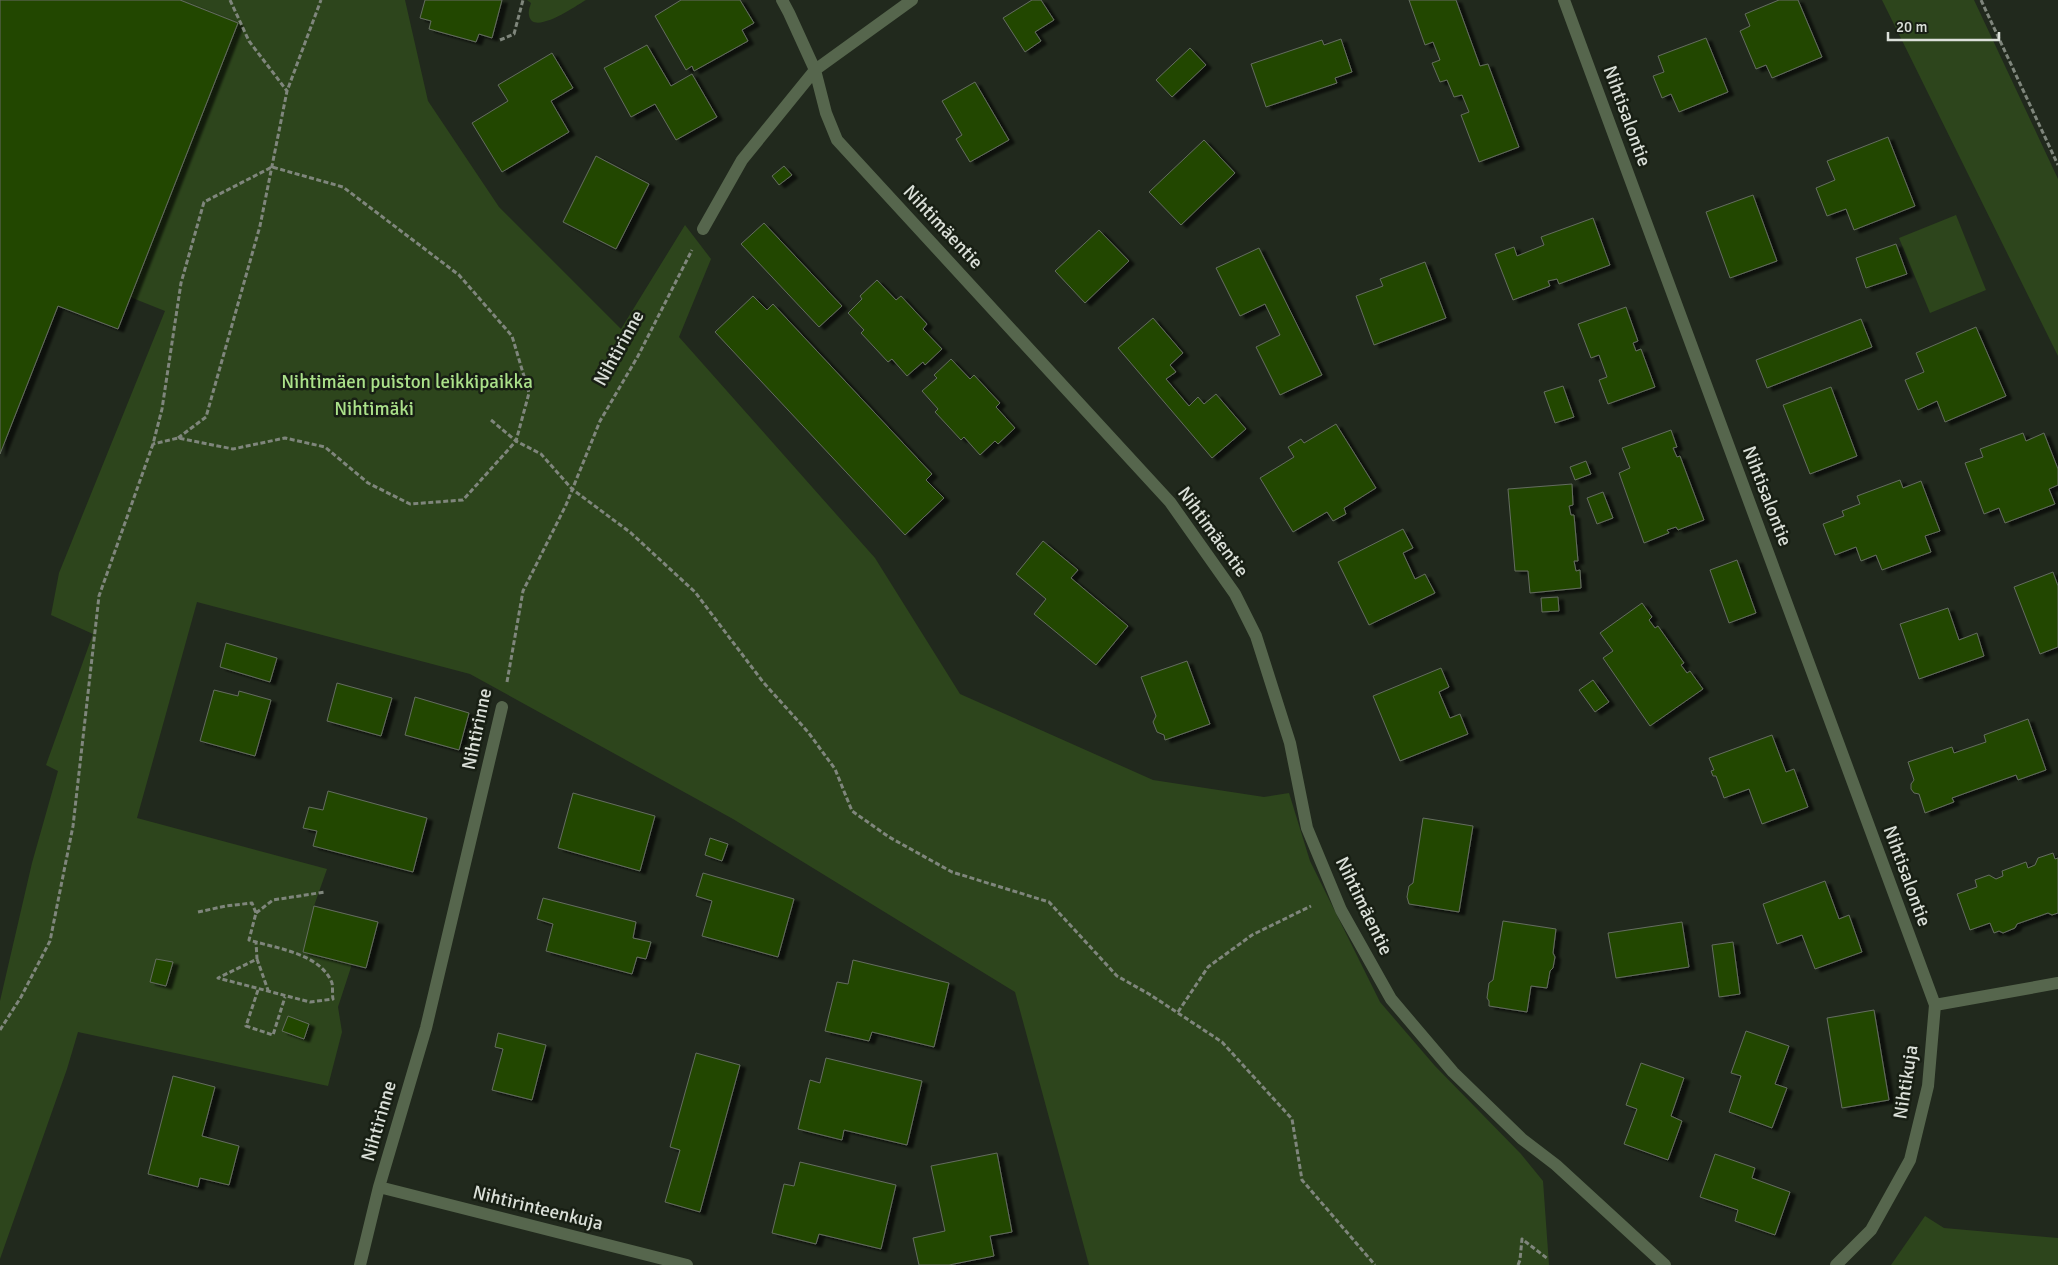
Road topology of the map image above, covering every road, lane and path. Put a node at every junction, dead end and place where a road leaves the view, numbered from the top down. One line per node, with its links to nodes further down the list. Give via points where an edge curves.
1 (230, 0): 10 (path, via 249,41)
2 (321, 0): 10 (path)
3 (524, 0): 8 (path, via 514,34)
4 (782, 0): 9 (street, Nihtimäentie)
5 (912, 0): 9 (street)
6 (1564, 0): 30 (street, Nihtisalontie)
7 (1982, 0): 11 (path)
8 (500, 40)
9 (815, 70): 13 (street, via 742,160); 21 (street, Nihtimäentie, via 826,114 837,140 1170,502 1235,594 1256,636 1290,743 1307,828)
10 (287, 90): 12 (path)
11 (2058, 165)
12 (272, 167): 15 (path, via 260,226 206,417); 16 (path, via 343,186 459,275 512,336 529,393); 17 (path, via 204,202 181,283 162,408)
13 (703, 229): 18 (path, Nihtirinne, via 638,356 600,421)
14 (491, 420): 16 (path)
15 (178, 438): 16 (path, via 233,450 285,438 326,447 368,483 410,504 463,500); 17 (path)
16 (516, 441): 18 (path, via 540,454)
17 (153, 444): 32 (path, via 99,596 73,826 50,941 22,997)
18 (572, 489): 19 (path, Nihtirinne, via 523,591); 31 (path, via 631,533 695,592 835,769 852,811 889,837 952,872 1049,902 1117,976)
19 (502, 707): 33 (street, Nihtirinne, via 426,1028)
20 (325, 892): 23 (path, via 273,900)
21 (1335, 894): 31 (path, via 1252,935 1208,967); 39 (street, Nihtimäentie, via 1391,999 1453,1072 1522,1139 1556,1165)
22 (198, 912): 23 (path, via 252,903)
23 (256, 913): 24 (path, via 249,940)
24 (256, 942): 25 (path); 29 (path, via 305,956 332,983 333,999 310,1002)
25 (257, 959): 27 (path, via 218,978); 28 (path)
26 (2058, 983): 30 (street)
27 (258, 990): 28 (path); 29 (path, via 246,1026 273,1035)
28 (269, 993): 29 (path)
29 (285, 997)
30 (1935, 1005): 40 (street, Nihtikuja, via 1928,1086 1910,1160 1871,1230)
31 (1178, 1012): 37 (path, via 1222,1042 1292,1119 1302,1180)
32 (0, 1030)
33 (379, 1187): 35 (street, Nihtirinne); 36 (street, Nihtirinteenkuja)
34 (1548, 1259): 38 (path, via 1522,1239)
35 (360, 1265)
36 (687, 1265)
37 (1376, 1265)
38 (1518, 1265)
39 (1665, 1265)
40 (1836, 1265)

